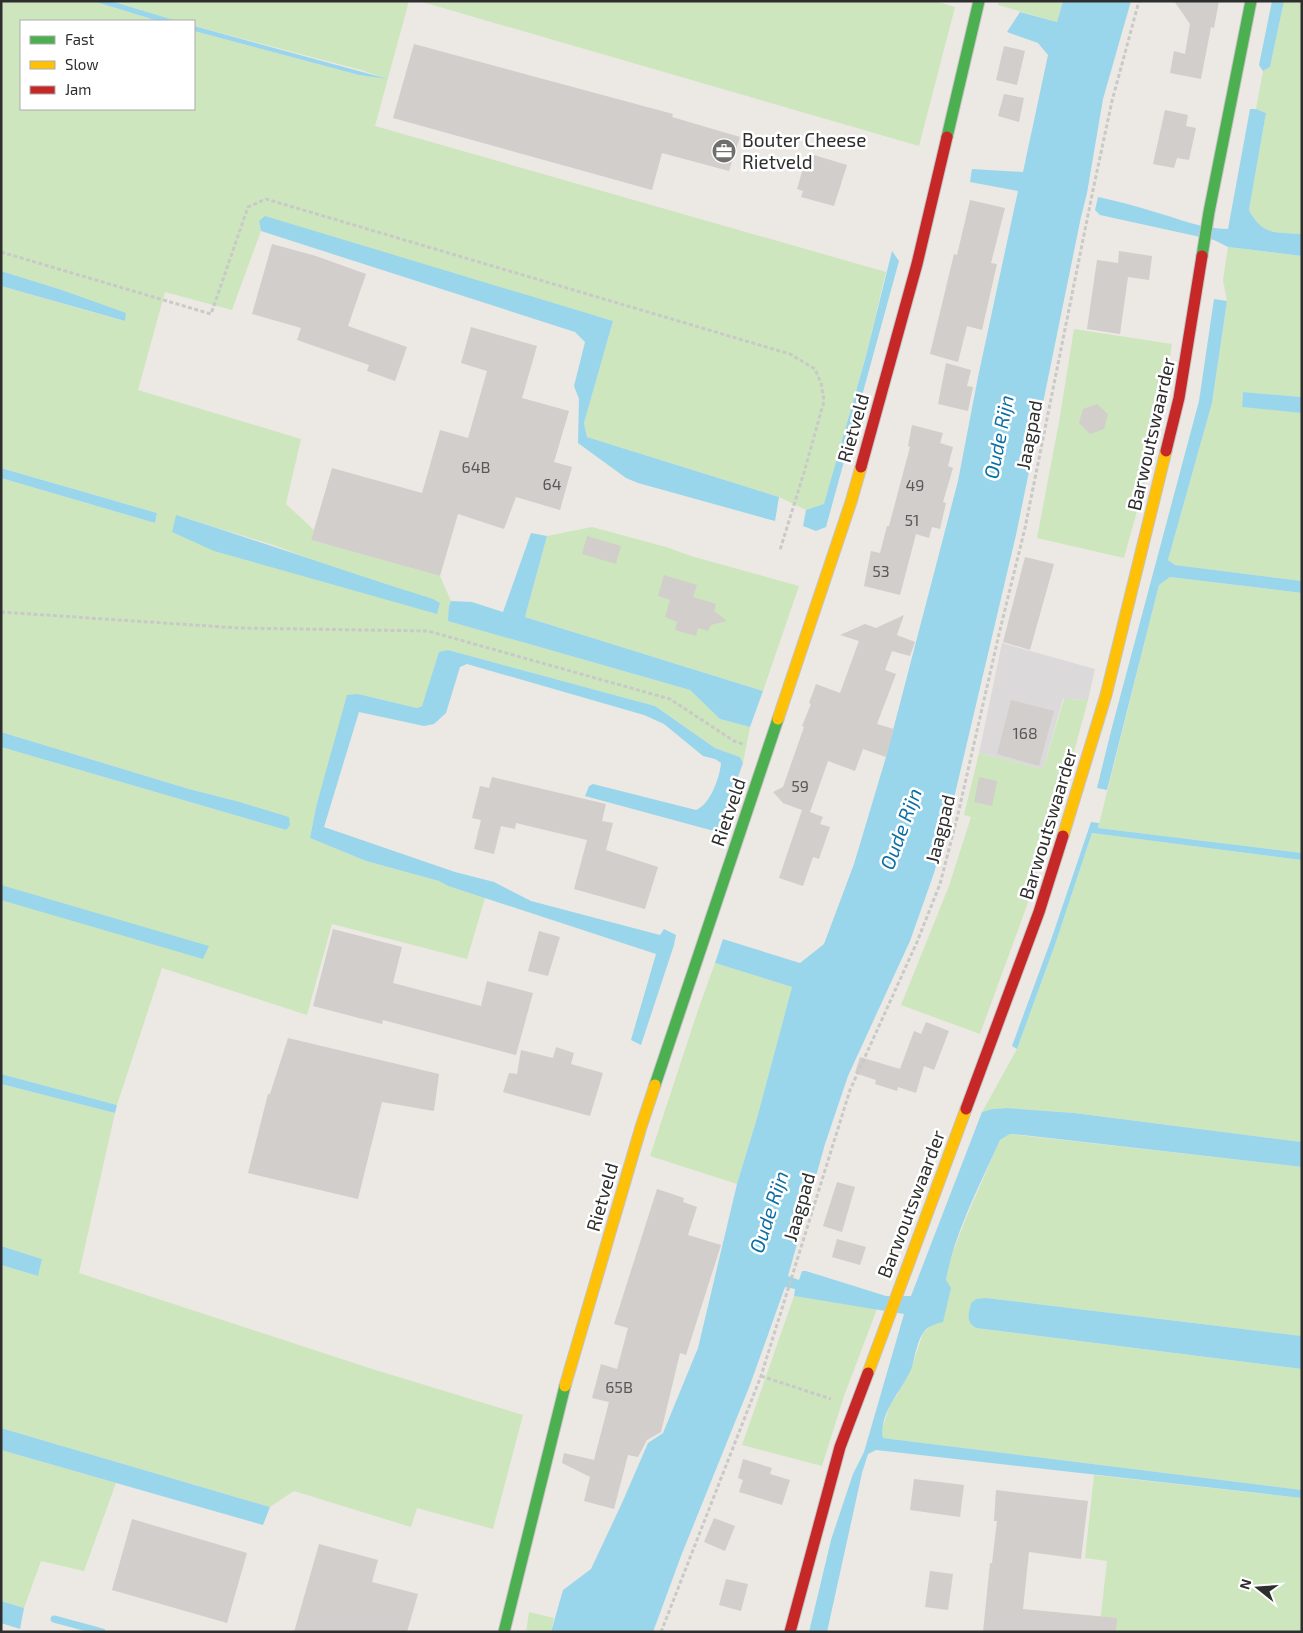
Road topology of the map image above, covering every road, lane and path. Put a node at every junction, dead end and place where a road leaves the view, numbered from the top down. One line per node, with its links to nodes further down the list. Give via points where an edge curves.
1 (978, 1): 7 (street, Rietveld, via 917,264 851,502)
2 (1139, 1): 8 (path, Jaagpad, via 1112,101 1088,211 1025,528 940,884 850,1090)
3 (1251, 1): 9 (street, Barwoutswaarder, via 1209,212 1180,398 1106,695 1039,912)
4 (1, 252): 5 (path, via 211,314 248,207 266,199 790,354 815,369 824,401)
5 (780, 550)
6 (1, 612): 7 (path, via 238,628 428,631 670,699 734,741)
7 (767, 752): 10 (street, Rietveld, via 640,1127 564,1391)
8 (761, 1376): 9 (path); 11 (path, Jaagpad)
9 (855, 1407): 12 (street, Barwoutswaarder, via 840,1446)
10 (504, 1632)
11 (661, 1632)
12 (790, 1632)

